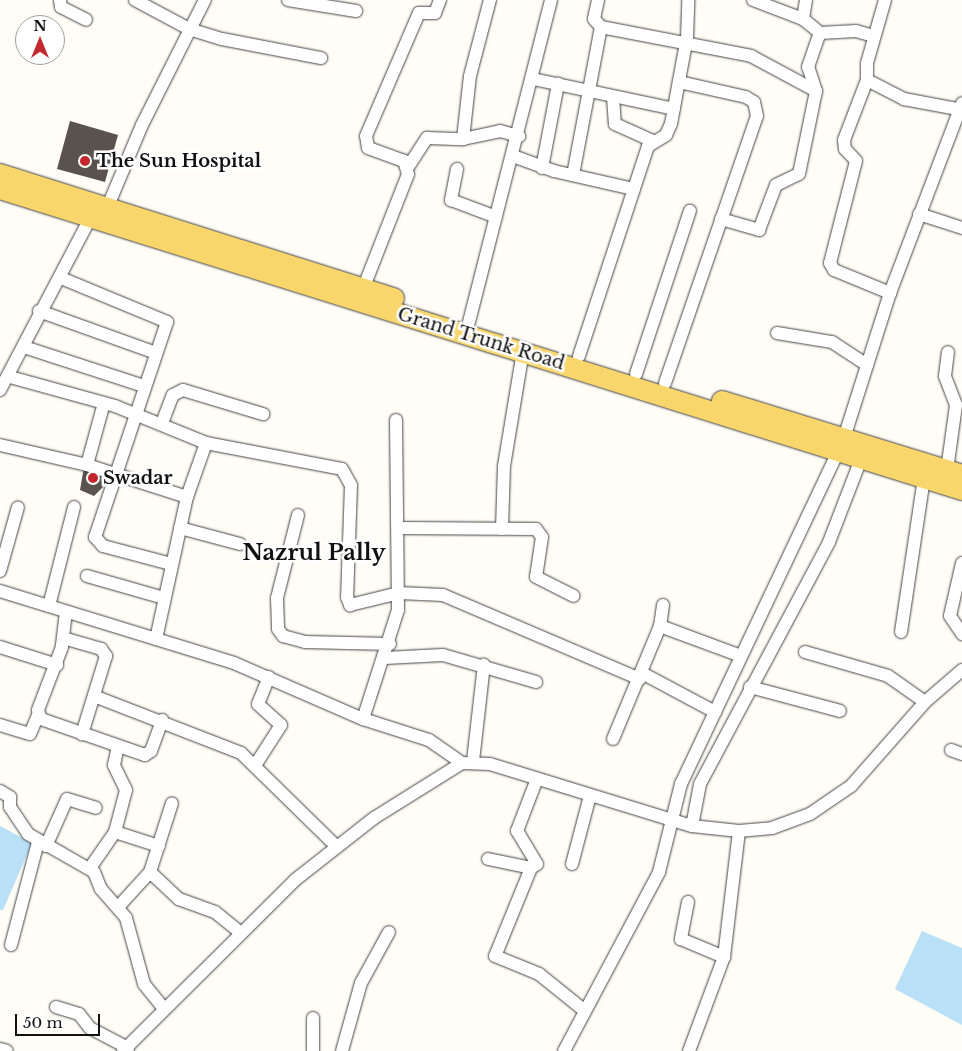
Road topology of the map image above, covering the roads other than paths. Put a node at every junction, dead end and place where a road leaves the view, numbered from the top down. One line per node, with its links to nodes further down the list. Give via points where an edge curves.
1 (60, 0): 15 (street, via 61,7)
2 (134, 0): 17 (street)
3 (205, 0): 17 (street)
4 (288, 0): 13 (street)
5 (440, 0): 35 (street, via 435,13 419,13 366,136 368,148 393,156)
6 (490, 0): 32 (street, via 470,76)
7 (551, 0): 22 (street)
8 (598, 0): 16 (street, via 594,19)
9 (688, 0): 20 (street)
10 (753, 0): 14 (street)
11 (806, 0): 14 (street)
12 (885, 0): 19 (street)
13 (356, 11)
14 (803, 19): 18 (street)
15 (86, 20)
16 (601, 27): 20 (street); 26 (street)
17 (189, 28): 21 (street); 44 (street)
18 (820, 33): 19 (street, via 856,31); 27 (street, via 808,67)
19 (874, 36): 23 (street)
20 (685, 46): 24 (street); 27 (street, via 751,56)
21 (321, 58)
22 (533, 79): 25 (street); 31 (street)
23 (867, 80): 29 (street, via 904,99); 50 (street, via 844,140 845,149 856,161 830,263 834,270)
24 (679, 82): 30 (street); 46 (street, via 746,97 757,108)
25 (558, 84): 26 (street); 36 (street)
26 (587, 91): 28 (street); 39 (street)
27 (816, 92): 46 (street, via 799,174 776,186 762,228 755,230)
28 (613, 97): 30 (street); 33 (street, via 615,124)
29 (961, 107): 43 (street)
30 (674, 109): 33 (street, via 666,135)
31 (519, 136): 32 (street, via 500,131); 34 (street)
32 (463, 139): 35 (street, via 426,138)
33 (653, 141): 41 (street)
34 (513, 156): 36 (street); 45 (street)
35 (408, 167): 49 (street)
36 (542, 168): 39 (street)
37 (457, 169): 45 (street, via 452,200)
38 (0, 174): 44 (main road, Grand Trunk Road)
39 (573, 175): 41 (street)
40 (0, 188): 44 (main road, Grand Trunk Road)
41 (634, 189): 58 (street)
42 (690, 212): 60 (street)
43 (919, 214): 47 (street); 50 (street)
44 (100, 215): 48 (street); 49 (main road, Grand Trunk Road); 55 (main road, Grand Trunk Road)
45 (496, 217): 52 (street)
46 (721, 219): 62 (street)
47 (962, 228)
48 (61, 278): 51 (street); 57 (street, via 166,318 166,332)
49 (363, 289): 52 (main road, Grand Trunk Road)
50 (890, 293): 59 (street)
51 (39, 311): 54 (street); 57 (street)
52 (469, 322): 58 (main road, Grand Trunk Road)
53 (777, 333): 59 (street, via 832,342)
54 (24, 347): 61 (street); 63 (street)
55 (523, 351): 73 (main road, Grand Trunk Road); 86 (street, via 504,466)
56 (948, 352): 66 (street, via 945,376)
57 (156, 353): 63 (street)
58 (579, 356): 60 (main road, Grand Trunk Road)
59 (867, 365): 73 (street)
60 (636, 374): 62 (main road, Grand Trunk Road)
61 (10, 377): 64 (street); 65 (street)
62 (665, 383): 73 (main road, Grand Trunk Road)
63 (144, 386): 67 (street)
64 (0, 390)
65 (104, 403): 67 (street); 75 (street)
66 (959, 406): 77 (street)
67 (134, 412): 70 (street); 76 (street)
68 (263, 414): 70 (street, via 184,390 173,395)
69 (396, 420): 85 (street)
70 (162, 423): 71 (street)
71 (206, 443): 80 (street); 93 (street, via 347,472 353,522 347,602 355,607)
72 (0, 445): 75 (street)
73 (841, 445): 74 (main road, Grand Trunk Road); 77 (main road, Grand Trunk Road); 107 (street)
74 (861, 459): 78 (main road, Grand Trunk Road); 115 (street, via 829,542)
75 (87, 465): 76 (street)
76 (114, 473): 80 (street); 89 (street, via 95,529 97,542)
77 (955, 473)
78 (924, 478): 79 (main road, Grand Trunk Road); 100 (street)
79 (962, 490)
80 (187, 497): 84 (street)
81 (18, 507): 90 (street)
82 (74, 507): 97 (street)
83 (298, 515): 104 (street, via 277,598 278,629 283,636 305,642)
84 (180, 528): 87 (street); 89 (street)
85 (398, 528): 86 (street); 93 (street)
86 (502, 529): 94 (street, via 540,532 536,577)
87 (240, 544)
88 (962, 563): 101 (street, via 950,616)
89 (171, 564): 95 (street)
90 (0, 570)
91 (86, 576): 95 (street)
92 (0, 591): 97 (street)
93 (399, 594): 104 (street); 112 (street, via 422,592 464,602)
94 (574, 596)
95 (164, 598): 103 (street)
96 (663, 605): 99 (street)
97 (49, 606): 98 (street)
98 (66, 612): 102 (street); 103 (street)
99 (660, 626): 107 (street); 112 (street)
100 (901, 632)
101 (962, 634)
102 (63, 638): 109 (street); 116 (street, via 105,652)
103 (156, 639): 113 (street)
104 (390, 644): 108 (street)
105 (0, 647): 109 (street)
106 (805, 652): 117 (street, via 888,676)
107 (741, 656): 119 (street)
108 (385, 658): 110 (street, via 443,655); 121 (street)
109 (57, 665): 120 (street)
110 (484, 665): 114 (street); 127 (street)
111 (962, 670): 117 (street)
112 (641, 676): 119 (street); 125 (street)
113 (269, 677): 121 (street); 128 (street, via 258,704 281,726)
114 (536, 682)
115 (750, 686): 118 (street); 135 (street, via 700,784)
116 (94, 696): 122 (street); 124 (street)
117 (925, 702): 137 (street, via 851,786 810,814 772,828)
118 (840, 711)
119 (715, 712): 134 (street, via 680,784)
120 (38, 715): 123 (street, via 30,734); 124 (street)
121 (363, 719): 127 (street, via 429,740)
122 (162, 720): 126 (street, via 148,754); 128 (street, via 224,744)
123 (0, 725)
124 (82, 734): 126 (street)
125 (613, 739)
126 (118, 746): 136 (street, via 114,765 126,790)
127 (467, 762): 129 (street); 140 (street)
128 (256, 764): 140 (street)
129 (537, 779): 131 (street); 144 (street, via 517,830 538,859)
130 (0, 791): 138 (street, via 9,795 10,808)
131 (590, 796): 134 (street); 142 (street)
132 (172, 803): 139 (street)
133 (96, 808): 138 (street, via 67,799)
134 (672, 822): 135 (street); 154 (street, via 658,872)
135 (692, 826): 137 (street)
136 (115, 832): 139 (street); 143 (street)
137 (739, 832): 151 (street)
138 (42, 844): 143 (street); 150 (street)
139 (159, 846): 145 (street)
140 (337, 847): 148 (street)
141 (488, 859): 144 (street)
142 (572, 864)
143 (90, 868): 147 (street, via 101,889)
144 (531, 868): 154 (street, via 494,956 539,974)
145 (150, 872): 147 (street); 148 (street, via 180,899 215,912)
146 (688, 902): 151 (street, via 681,940)
147 (119, 906): 153 (street, via 131,932 144,984)
148 (240, 932): 153 (street)
149 (389, 932): 160 (street, via 361,984)
150 (11, 945)
151 (724, 957): 162 (street)
152 (56, 1007): 157 (street, via 79,1014 90,1028)
153 (164, 1009): 157 (street)
154 (585, 1011): 161 (street)
155 (313, 1018): 159 (street)
156 (0, 1049): 158 (street)
157 (126, 1049)
158 (7, 1051)
159 (313, 1051)
160 (342, 1051)
161 (564, 1051)
162 (689, 1051)

